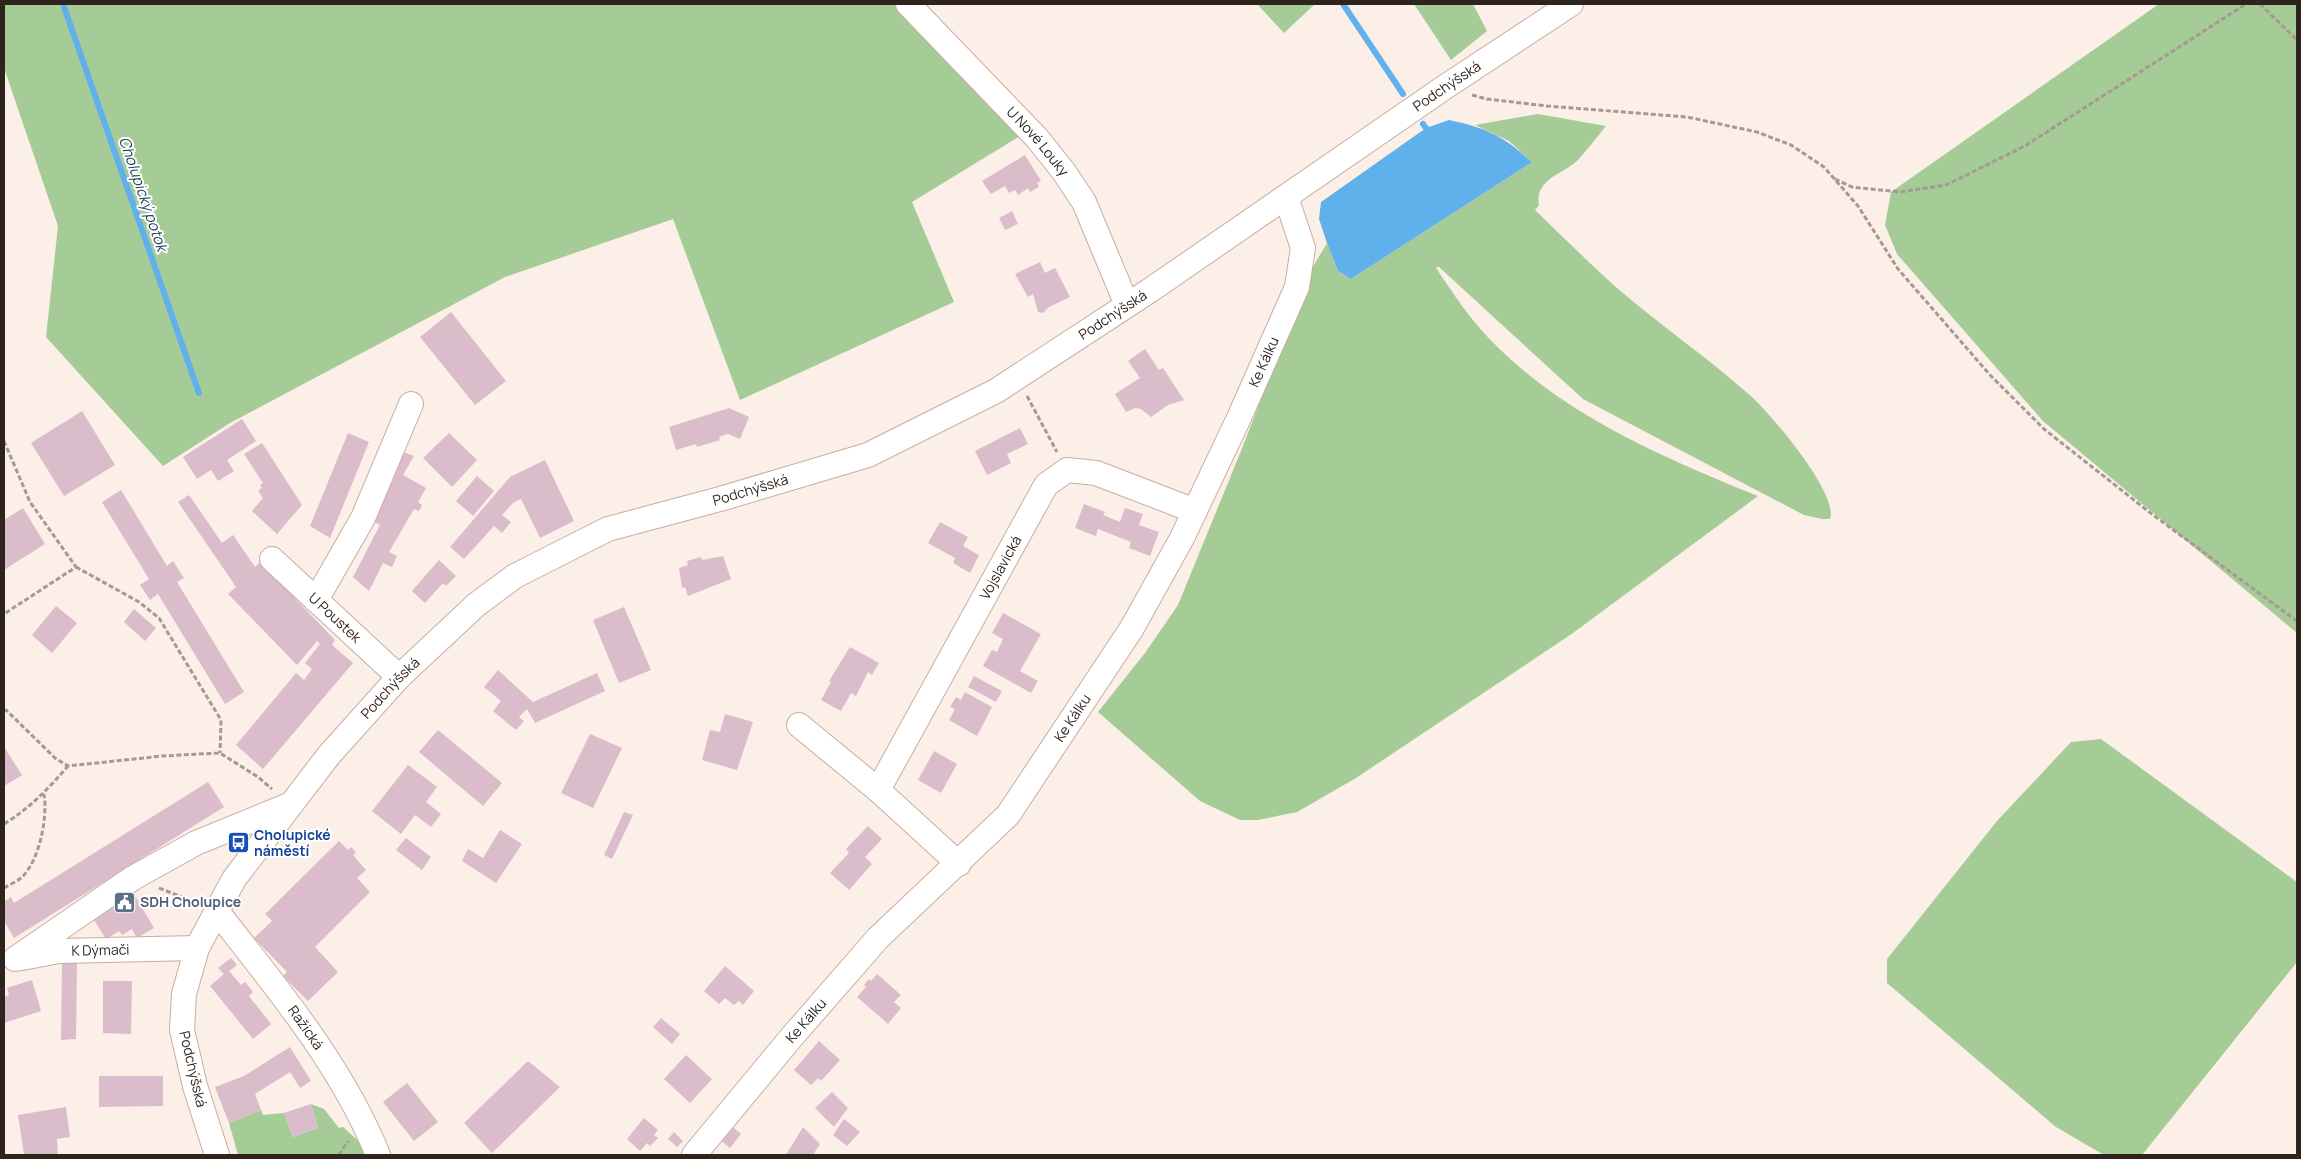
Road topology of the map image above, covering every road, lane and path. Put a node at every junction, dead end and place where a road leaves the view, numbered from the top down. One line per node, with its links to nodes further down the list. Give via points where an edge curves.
1 (908, 4): 9 (street, U Nové Louky, via 1037,138 1064,172 1084,202)
2 (1572, 4): 6 (street, Podchýšská)
3 (2246, 4): 7 (path, via 2025,146 1946,184 1900,192 1852,187)
4 (2260, 4): 5 (path)
5 (2297, 40)
6 (1445, 87): 7 (path, via 1487,99 1687,117 1757,132 1791,145 1824,167); 8 (street, Podchýšská)
7 (1833, 178): 19 (path, via 1858,206 1898,269 1990,375 2044,429 2153,516)
8 (1286, 197): 9 (street, Podchýšská); 14 (street, Ke Kálku, via 1302,248 1297,286)
9 (1127, 305): 10 (street, Podchýšská)
10 (1017, 377): 13 (path); 20 (street, Podchýšská, via 996,391 868,455 608,529 515,576 476,606)
11 (412, 404): 17 (street, via 363,518)
12 (4, 441): 16 (path, via 30,502)
13 (1067, 470): 14 (street, via 1096,473); 25 (street, Vojslavická, via 1046,486)
14 (1195, 511): 29 (street, Ke Kálku, via 1132,628 1008,815)
15 (272, 559): 17 (street, U Poustek)
16 (76, 567): 18 (path); 23 (path, via 139,602 159,618 220,720)
17 (316, 600): 20 (street, U Poustek)
18 (4, 614)
19 (2297, 621)
20 (399, 677): 27 (street, Podchýšská)
21 (4, 711): 24 (path)
22 (799, 725): 25 (street)
23 (220, 753): 24 (path); 27 (path, via 258,777)
24 (68, 766): 26 (path)
25 (878, 790): 29 (street)
26 (44, 794): 28 (path); 31 (path, via 46,805 36,857 21,878)
27 (289, 805): 30 (street, via 196,843); 32 (street, Podchýšská, via 234,879)
28 (4, 824)
29 (959, 864): 37 (street, Ke Kálku, via 878,938)
30 (133, 878): 32 (path); 34 (street)
31 (4, 888)
32 (216, 910): 33 (street, Podchýšská); 36 (street, Ražická, via 305,1024 367,1129)
33 (197, 948): 34 (street, K Dýmači, via 59,951); 35 (street, Podchýšská, via 184,994 182,1030 195,1086)
34 (9, 961)
35 (217, 1155)
36 (378, 1155)
37 (694, 1155)

